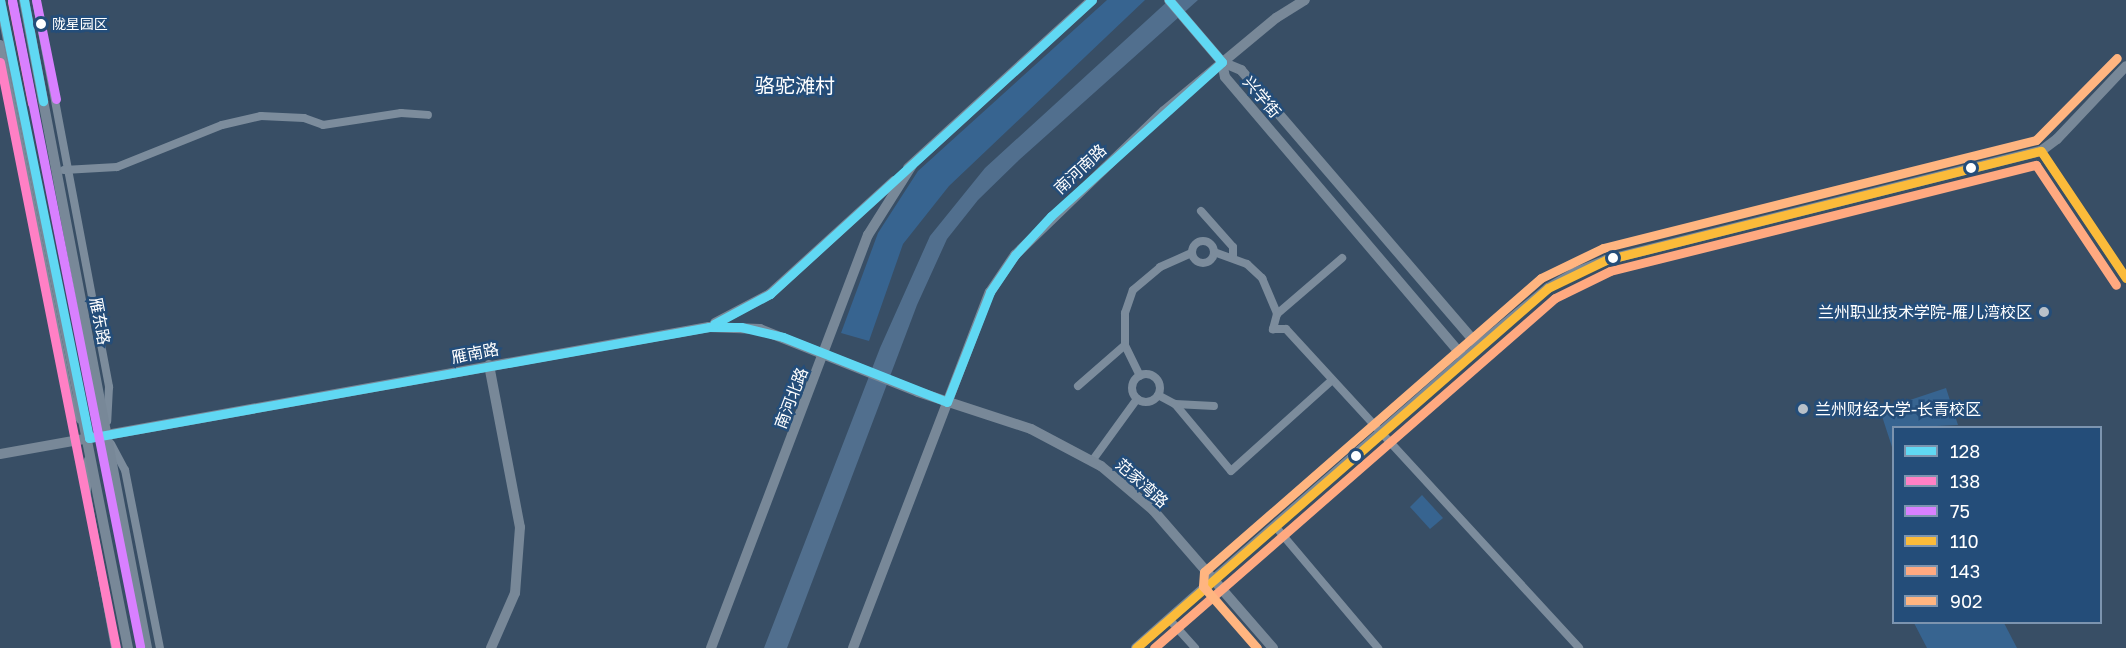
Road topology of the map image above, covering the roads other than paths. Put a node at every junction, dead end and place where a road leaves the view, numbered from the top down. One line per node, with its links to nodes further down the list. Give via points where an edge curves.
1 (0, 0): 38 (main road, 雁东路)
2 (24, 0): 13 (main road, 雁东路)
3 (36, 0): 13 (street)
4 (1092, 0): 12 (main road, 南河北路)
5 (1170, 0): 8 (main road)
6 (1305, 0): 8 (main road, 南河南路)
7 (0, 44): 38 (street, via 69,397)
8 (1222, 62): 23 (main road, 兴学街, via 1241,70); 25 (main road, 兴学街, via 1225,76); 33 (main road, 南河南路, via 1051,216 1015,255 990,292)
9 (2126, 66): 11 (main road)
10 (428, 115): 13 (street, via 401,113 323,125 304,118 261,116 222,125 117,167)
11 (2041, 151): 19 (street); 23 (main road, via 1605,260 1548,288)
12 (912, 165): 21 (main road, 南河北路, via 770,294 741,312); 24 (main road, 南河北路, via 867,235)
13 (62, 170): 37 (main road, 雁东路)
14 (1201, 211): 17 (street, via 1233,247)
15 (1214, 252): 16 (street, via 1212,259 1203,263 1194,259); 16 (street, via 1203,241 1194,246); 17 (street)
16 (1192, 253): 22 (street, via 1160,267 1133,290 1125,313)
17 (1233, 257): 20 (street, via 1262,278)
18 (1342, 258): 20 (street)
19 (2126, 278)
20 (1277, 314): 28 (street, via 1273,329 1286,328)
21 (701, 328): 24 (main road, 雁南路, via 760,329); 26 (main road, 雁南路)
22 (1125, 345): 27 (street); 29 (street)
23 (1479, 346): 25 (main road)
24 (823, 354): 30 (main road, 雁南路); 49 (main road, 南河北路)
25 (1464, 358): 36 (main road)
26 (489, 365): 37 (main road, 雁南路); 48 (main road, via 520,527 514,594)
27 (1140, 376): 31 (street, via 1148,374 1157,380); 32 (street, via 1133,385)
28 (1331, 381): 34 (street, via 1231,471); 36 (street)
29 (1077, 386)
30 (918, 392): 33 (main road, 范家湾路)
31 (1158, 395): 32 (street, via 1148,402); 34 (street)
32 (1137, 399): 40 (street)
33 (947, 402): 40 (main road, 范家湾路, via 1031,429); 50 (main road, 南河南路)
34 (1175, 404): 35 (street)
35 (1214, 406)
36 (1382, 433): 41 (main road); 55 (street)
37 (107, 436): 38 (main road, 雁南路); 46 (main road, 雁东路); 47 (street, via 125,470)
38 (88, 438): 39 (main road, 雁南路); 44 (street, via 87,495); 45 (main road, 雁东路)
39 (0, 454)
40 (1092, 461): 42 (main road, 范家湾路, via 1153,510)
41 (1275, 526): 42 (main road); 54 (street)
42 (1213, 579): 43 (main road); 53 (main road, 范家湾路)
43 (1169, 619): 51 (main road); 52 (street)
44 (115, 648)
45 (128, 648)
46 (147, 648)
47 (160, 648)
48 (491, 648)
49 (711, 648)
50 (853, 648)
51 (1136, 648)
52 (1195, 648)
53 (1273, 648)
54 (1378, 648)
55 (1579, 648)

